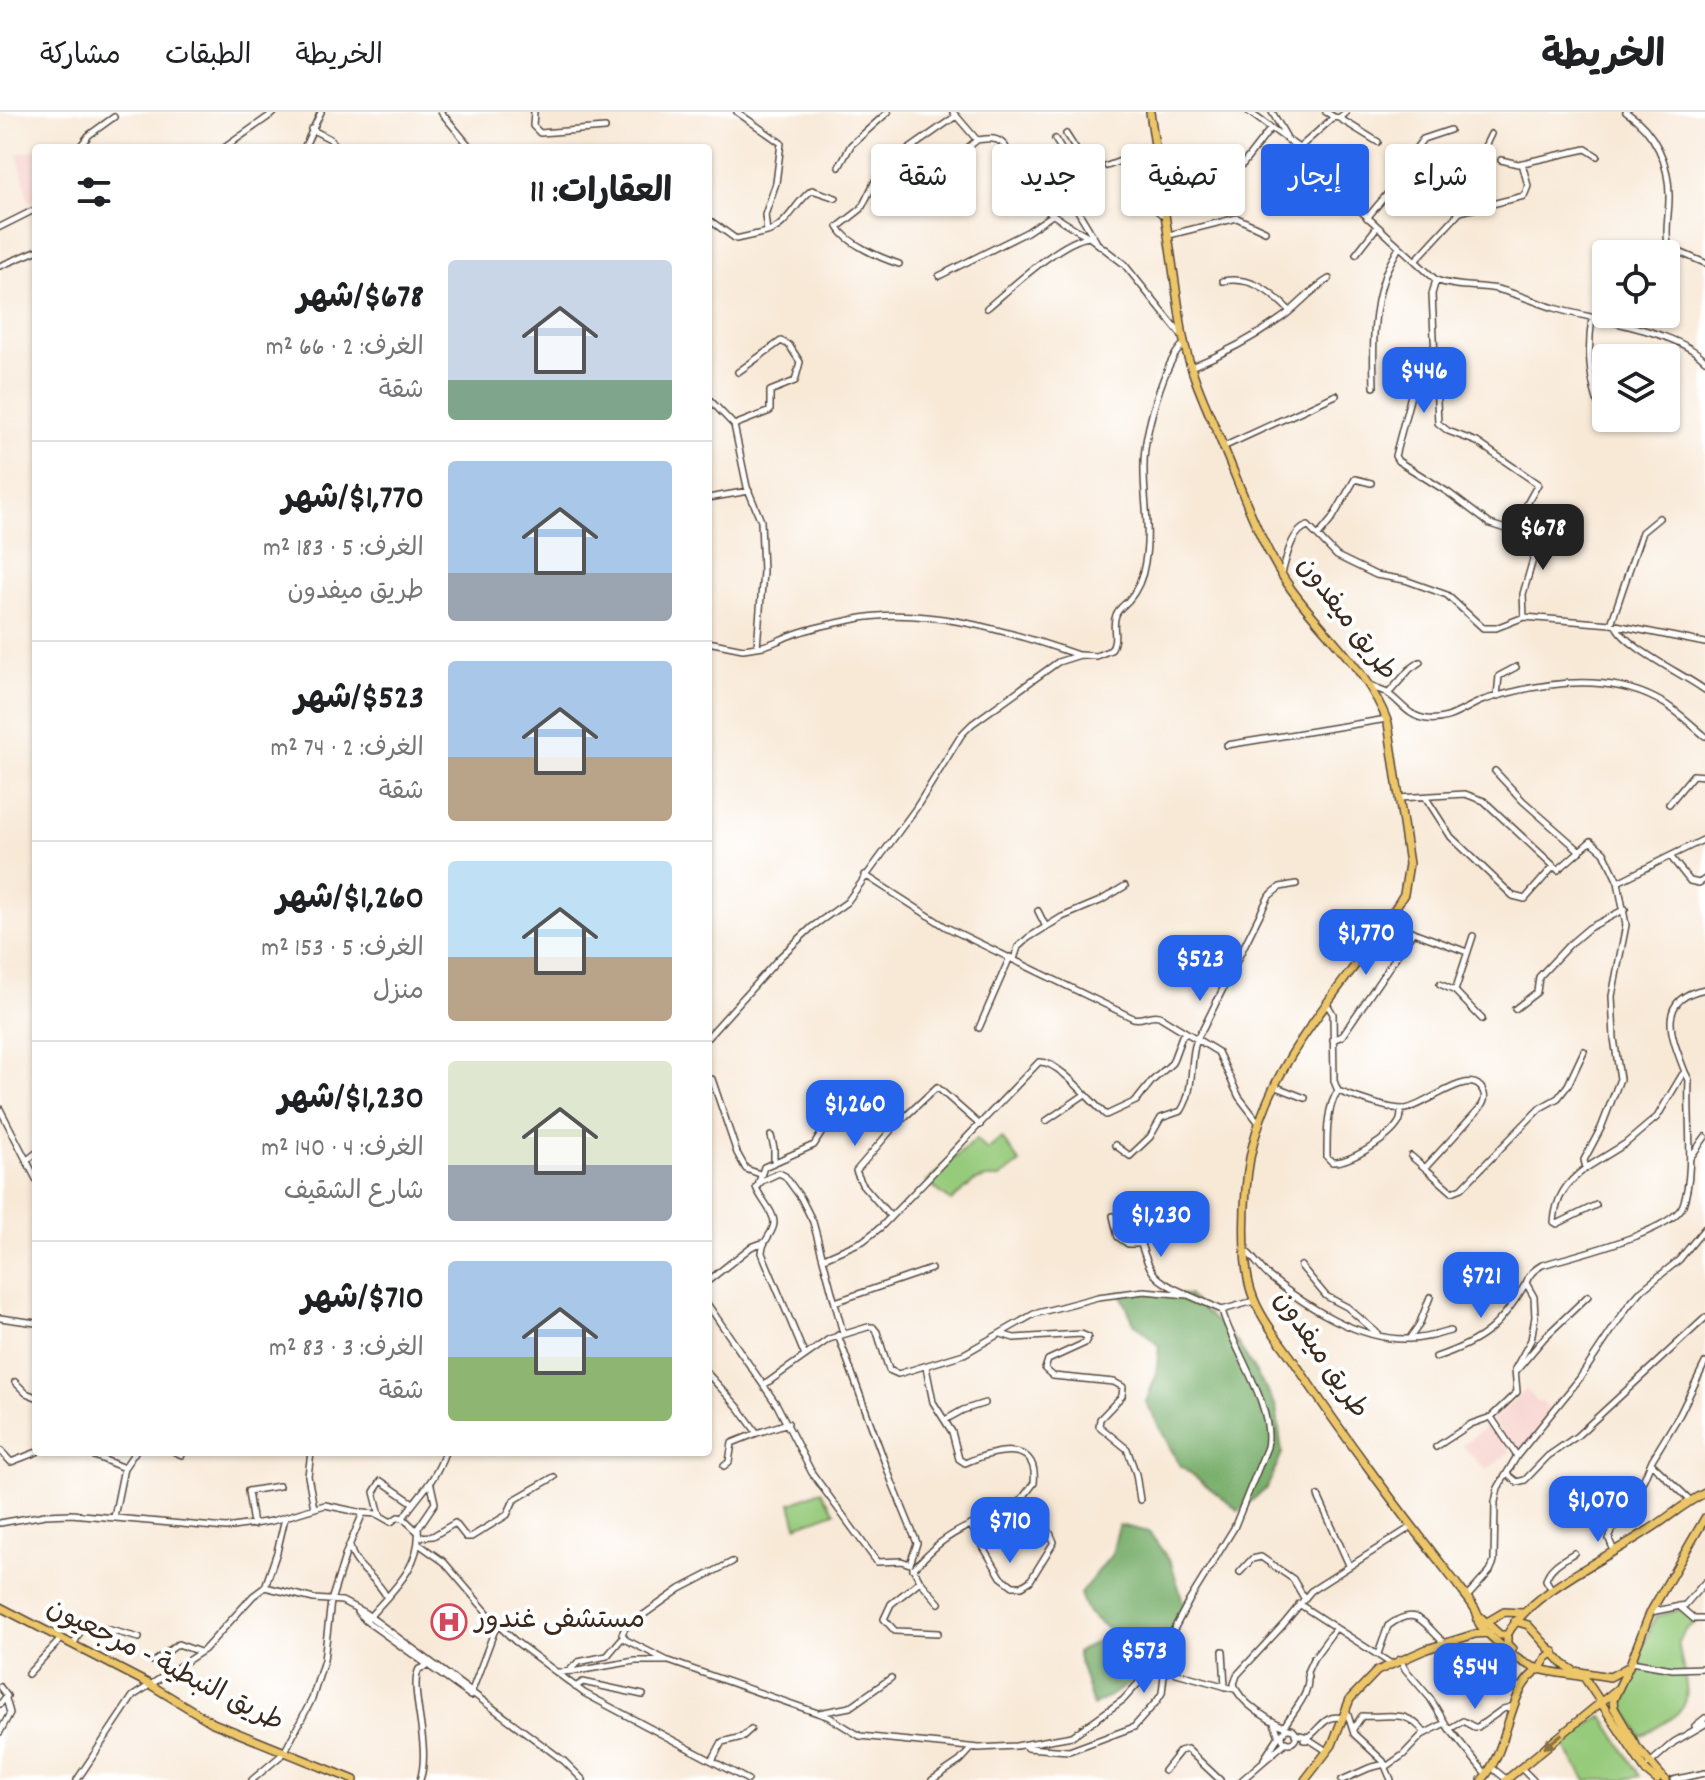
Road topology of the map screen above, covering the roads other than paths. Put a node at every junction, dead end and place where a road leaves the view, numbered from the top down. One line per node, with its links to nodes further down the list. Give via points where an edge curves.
1 (275, 112): 27 (street)
2 (321, 112): 18 (street)
3 (441, 112): 30 (street)
4 (534, 112): 16 (street, via 533,126 540,133)
5 (737, 112): 56 (street, via 781,143 765,215)
6 (888, 112): 44 (street, via 851,145)
7 (1150, 112): 50 (main road, طريق ميفدون)
8 (1249, 112): 17 (street)
9 (1272, 112): 24 (street)
10 (1326, 112): 15 (street)
11 (1346, 112): 15 (street)
12 (1630, 113): 64 (street, via 1651,133 1665,166 1668,244)
13 (954, 114): 23 (street); 65 (street, via 888,164 861,209 838,227 853,242)
14 (114, 117): 26 (street)
15 (1336, 117): 25 (street); 36 (street)
16 (605, 128)
17 (1271, 128): 24 (street); 41 (street)
18 (311, 129): 28 (street); 29 (street)
19 (1450, 130): 37 (street)
20 (1066, 134): 34 (street)
21 (1491, 134): 38 (street)
22 (1055, 139): 33 (street)
23 (977, 140): 31 (street); 32 (street, via 998,139)
24 (1288, 141): 35 (street)
25 (1378, 142)
26 (82, 144)
27 (230, 144)
28 (305, 144)
29 (334, 144)
30 (468, 144)
31 (972, 144)
32 (1004, 144)
33 (1058, 144)
34 (1072, 144)
35 (1293, 144)
36 (1304, 144)
37 (1419, 144)
38 (1486, 144)
39 (1597, 156): 42 (street, via 1586,149)
40 (1501, 160): 42 (street)
41 (1245, 161)
42 (1522, 163): 63 (street, via 1528,186 1524,196 1460,212)
43 (1107, 166): 50 (street, via 1123,160 1147,202)
44 (839, 167)
45 (1385, 195): 51 (street)
46 (836, 198): 56 (street, via 812,190 783,224)
47 (32, 211): 53 (street)
48 (1051, 216): 58 (street); 67 (street)
49 (1081, 216): 59 (street)
50 (1166, 218): 57 (main road, طريق ميفدون)
51 (1367, 218): 54 (street)
52 (712, 222): 56 (street, via 736,239)
53 (0, 227)
54 (1377, 227): 60 (street); 62 (street)
55 (1265, 231): 57 (street, via 1237,218)
56 (767, 232)
57 (1169, 235): 75 (main road, طريق ميفدون)
58 (1089, 237): 59 (street); 71 (street, via 1078,238)
59 (1097, 242): 75 (street, via 1124,264)
60 (1399, 247): 63 (street); 80 (street, via 1377,303)
61 (32, 253): 66 (street)
62 (1356, 254)
63 (1416, 260): 69 (street)
64 (1705, 263)
65 (899, 264)
66 (1, 265)
67 (939, 276)
68 (1329, 279): 72 (street)
69 (1436, 280): 73 (street, via 1501,290); 79 (street)
70 (1223, 281): 72 (street, via 1253,282)
71 (987, 308)
72 (1290, 311): 77 (street, via 1240,345)
73 (1592, 318): 81 (street, via 1587,349)
74 (1630, 328): 76 (street, via 1679,341)
75 (1183, 340): 77 (main road, طريق ميفدون); 98 (street, via 1166,376 1146,446 1147,547 1139,584 1116,614 1117,637 1111,650)
76 (1705, 360)
77 (1190, 368): 85 (main road, طريق ميفدون)
78 (738, 372): 84 (street, via 781,341 800,362 795,381 770,391 770,411)
79 (1436, 382): 79 (street, via 1441,427 1477,442 1538,484 1512,531 1490,524 1395,456 1415,380)
80 (1374, 387)
81 (1592, 389)
82 (1336, 395): 85 (street)
83 (712, 402): 84 (street)
84 (734, 425): 87 (street)
85 (1223, 447): 92 (main road, طريق ميفدون)
86 (1371, 483): 91 (street, via 1355,479)
87 (749, 491): 88 (street); 97 (street, via 762,528)
88 (712, 497)
89 (1659, 518): 94 (street, via 1642,532)
90 (1543, 525): 93 (street, via 1523,594)
91 (1318, 536): 92 (street, via 1308,526 1302,528); 93 (street, via 1328,550 1376,575 1447,595 1483,628)
92 (1281, 574): 101 (main road, طريق ميفدون)
93 (1524, 617): 94 (street)
94 (1614, 625): 96 (street); 102 (street, via 1623,637)
95 (712, 643): 97 (street)
96 (1705, 643)
97 (757, 647): 98 (street, via 802,631 883,616 999,629)
98 (1080, 655): 117 (street, via 1050,667 962,734 916,808)
99 (1420, 662): 103 (street)
100 (1516, 667): 104 (street, via 1499,676)
101 (1369, 686): 103 (street); 105 (main road, طريق ميفدون)
102 (1705, 690)
103 (1388, 694): 104 (street, via 1414,716 1431,720)
104 (1497, 696): 106 (street, via 1565,682 1626,688 1662,703)
105 (1387, 719): 107 (street); 110 (main road, طريق ميفدون)
106 (1705, 736)
107 (1227, 745)
108 (1495, 771): 114 (street)
109 (1705, 776): 112 (street, via 1693,775)
110 (1398, 798): 111 (street); 124 (main road, طريق ميفدون, via 1409,873)
111 (1426, 798): 116 (street, via 1465,794 1484,801); 116 (street, via 1451,837 1513,896 1525,899)
112 (1669, 804)
113 (1705, 839): 115 (street)
114 (1580, 851): 116 (street, via 1558,870); 119 (street, via 1588,842 1596,843)
115 (1670, 856): 118 (street, via 1690,881); 119 (street)
116 (1553, 867)
117 (865, 875): 129 (street, via 946,927); 137 (street, via 847,902 780,957)
118 (1705, 879)
119 (1618, 882): 122 (street)
120 (1296, 884): 139 (street, via 1269,896)
121 (1125, 886): 125 (street)
122 (1625, 909): 134 (street, via 1569,945 1539,977 1537,992); 163 (street, via 1625,937 1612,996 1620,1079 1584,1160)
123 (1038, 911): 125 (street)
124 (1389, 918): 126 (street); 133 (main road, طريق ميفدون)
125 (1046, 927): 129 (street, via 1018,947)
126 (1413, 932): 128 (street); 140 (street, via 1342,1036)
127 (1473, 936): 128 (street)
128 (1467, 952): 132 (street)
129 (1012, 958): 136 (street); 138 (street, via 1133,1018 1154,1014)
130 (1440, 984): 132 (street)
131 (1705, 989): 142 (street, via 1681,997 1673,1009 1672,1029)
132 (1455, 991): 135 (street)
133 (1326, 1003): 140 (street, via 1333,1014); 144 (main road, طريق ميفدون)
134 (1515, 1009)
135 (1482, 1019)
136 (979, 1028)
137 (712, 1033)
138 (1186, 1034): 139 (street); 146 (street, via 1172,1063 1136,1101 1106,1115)
139 (1195, 1038): 152 (street, via 1218,1052 1239,1097); 156 (street, via 1191,1088 1181,1111 1161,1118 1130,1156)
140 (1333, 1040): 145 (street)
141 (1584, 1051): 162 (street, via 1558,1098 1540,1108 1462,1188 1452,1192)
142 (1685, 1072): 159 (street); 163 (street, via 1657,1117)
143 (712, 1079): 165 (street, via 737,1153 746,1169)
144 (1274, 1086): 147 (street); 152 (main road, طريق ميفدون)
145 (1338, 1091): 149 (street); 149 (street, via 1327,1142 1332,1162 1350,1159 1389,1132 1399,1123)
146 (1084, 1095): 151 (street); 153 (street, via 1060,1070 1039,1062)
147 (1305, 1098)
148 (0, 1109): 160 (street)
149 (1401, 1109): 162 (street, via 1463,1081 1475,1082 1484,1092 1480,1108)
150 (846, 1111): 161 (street, via 829,1123 814,1145)
151 (1046, 1121)
152 (1259, 1123): 174 (main road, طريق ميفدون, via 1248,1171)
153 (980, 1125): 169 (street); 169 (street, via 937,1087 892,1129 856,1173)
154 (771, 1136): 161 (street)
155 (1705, 1137): 159 (street)
156 (1115, 1145)
157 (32, 1156): 160 (street)
158 (1411, 1156): 162 (street)
159 (1689, 1158): 179 (street, via 1685,1200 1672,1220 1542,1265)
160 (26, 1161): 164 (street)
161 (774, 1163): 165 (street)
162 (1425, 1168)
163 (1586, 1168): 167 (street, via 1561,1192 1554,1222 1565,1222)
164 (32, 1172)
165 (760, 1174): 166 (street)
166 (759, 1183): 172 (street, via 757,1193 774,1221); 175 (street, via 777,1174 785,1176 810,1214)
167 (1596, 1205)
168 (1162, 1214): 173 (street)
169 (890, 1216): 175 (street, via 869,1237)
170 (1113, 1216): 173 (street, via 1118,1237)
171 (1705, 1228): 216 (street, via 1628,1306 1580,1378)
172 (762, 1243): 178 (street); 195 (street, via 772,1283)
173 (1141, 1244): 180 (street, via 1152,1274)
174 (1246, 1250): 183 (main road, طريق ميفدون); 193 (street, via 1301,1301 1337,1321)
175 (824, 1258): 184 (street)
176 (1301, 1266): 193 (street, via 1326,1296)
177 (931, 1269): 184 (street)
178 (712, 1278)
179 (1526, 1283): 196 (street, via 1491,1331); 199 (street, via 1534,1297 1533,1331)
180 (1188, 1295): 185 (street); 192 (street, via 1136,1292 1083,1300 1034,1314)
181 (1588, 1296): 199 (street)
182 (1430, 1297): 194 (street)
183 (1254, 1301): 185 (street); 241 (main road, طريق ميفدون)
184 (835, 1302): 191 (street)
185 (1222, 1310): 332 (street, via 1250,1372 1268,1435 1238,1521 1140,1684 1078,1734)
186 (712, 1311): 202 (street)
187 (0, 1318): 189 (street)
188 (1705, 1318): 220 (street, via 1525,1480 1517,1482)
189 (32, 1322)
190 (1450, 1331): 194 (street)
191 (841, 1334): 195 (street); 198 (street, via 873,1327 894,1374); 249 (street, via 917,1543)
192 (1001, 1334): 198 (street); 226 (street, via 1088,1337 1048,1360 1045,1369 1053,1376 1123,1387 1099,1426 1127,1449)
193 (1378, 1334): 194 (street)
194 (1409, 1339)
195 (805, 1356): 202 (street)
196 (1436, 1357)
197 (1705, 1363): 217 (street)
198 (926, 1367): 206 (street, via 933,1402)
199 (1515, 1372): 205 (street, via 1517,1392)
200 (712, 1378): 208 (street)
201 (15, 1382): 203 (street)
202 (764, 1385): 207 (street)
203 (32, 1395)
204 (985, 1403): 206 (street)
205 (1491, 1417): 209 (street); 216 (street)
206 (945, 1420): 232 (street, via 956,1455 965,1463 1011,1450 1029,1462 1034,1483)
207 (788, 1423): 208 (street); 249 (street, via 812,1473 877,1562)
208 (757, 1433): 218 (street, via 732,1443)
209 (1436, 1447)
210 (0, 1450): 211 (street, via 11,1462)
211 (32, 1454)
212 (95, 1456): 219 (street)
213 (132, 1456): 219 (street)
214 (310, 1456): 230 (street)
215 (443, 1456): 222 (street)
216 (1517, 1456): 220 (street)
217 (1651, 1463): 227 (street); 245 (street, via 1610,1534)
218 (724, 1466)
219 (124, 1468): 234 (street)
220 (1507, 1474): 257 (street, via 1495,1502 1494,1562)
221 (554, 1477): 242 (street, via 514,1500 507,1515 471,1537 455,1523 433,1536)
222 (431, 1485): 229 (street); 242 (street, via 435,1503)
223 (279, 1486): 239 (street, via 248,1491)
224 (1705, 1493): 227 (main road)
225 (1318, 1496): 248 (street)
226 (1140, 1500)
227 (1690, 1500): 228 (main road); 245 (main road)
228 (1705, 1502)
229 (413, 1503): 233 (street, via 381,1481 374,1492); 236 (street)
230 (314, 1508): 231 (street, via 332,1505); 235 (street)
231 (363, 1513): 233 (street); 243 (street)
232 (1011, 1513): 240 (street); 240 (street, via 1033,1518 1054,1542 1022,1586 1001,1577)
233 (380, 1515): 236 (street, via 389,1522)
234 (114, 1517): 238 (street, via 45,1515); 239 (street, via 226,1528)
235 (285, 1518): 239 (street); 253 (street)
236 (403, 1518): 242 (street)
237 (1705, 1521): 264 (main road)
238 (0, 1523)
239 (253, 1525)
240 (971, 1526): 249 (street)
241 (1411, 1527): 248 (street); 257 (main road, طريق ميفدون)
242 (418, 1534): 244 (street)
243 (350, 1545): 255 (street, via 354,1559); 258 (street)
244 (420, 1545): 255 (street, via 408,1571); 270 (street, via 444,1562)
245 (1615, 1552): 254 (main road)
246 (1574, 1553): 254 (street, via 1547,1575)
247 (732, 1562): 276 (street, via 649,1608 627,1625)
248 (1349, 1565): 256 (street)
249 (912, 1566): 251 (street)
250 (1240, 1572): 256 (street, via 1261,1557 1293,1579)
251 (920, 1581): 259 (street); 273 (street, via 891,1604 884,1619 895,1631)
252 (1705, 1582): 261 (street)
253 (265, 1587): 258 (street); 284 (street)
254 (1552, 1590): 263 (main road)
255 (386, 1596): 266 (street)
256 (1304, 1598): 260 (street)
257 (1466, 1598): 265 (main road, طريق ميفدون)
258 (331, 1601): 266 (street, via 345,1602); 335 (street, via 319,1680)
259 (939, 1603)
260 (1299, 1604): 272 (street); 311 (street, via 1237,1675)
261 (1679, 1606): 264 (street); 267 (street, via 1694,1619)
262 (0, 1607): 279 (main road, طريق النبطية - مرجعيون)
263 (1524, 1612): 268 (main road); 269 (main road, via 1507,1611); 271 (main road)
264 (1650, 1613): 292 (main road)
265 (1478, 1616): 269 (main road); 274 (main road, طريق ميفدون); 277 (main road)
266 (371, 1619): 291 (street)
267 (1705, 1619)
268 (1515, 1621): 271 (main road); 275 (main road)
269 (1487, 1622): 275 (main road)
270 (497, 1624): 296 (street); 312 (street)
271 (1528, 1625): 285 (main road)
272 (1335, 1629): 286 (street); 324 (street, via 1313,1659 1307,1690)
273 (938, 1633)
274 (1490, 1633): 277 (main road); 282 (main road, طريق ميفدون)
275 (1507, 1635): 288 (main road, via 1507,1644)
276 (623, 1637): 289 (street); 297 (street, via 607,1656 578,1662)
277 (1467, 1637): 280 (main road)
278 (139, 1638): 281 (street, via 85,1623)
279 (61, 1639): 281 (main road, طريق النبطية - مرجعيون); 299 (street)
280 (1444, 1643): 282 (street, via 1468,1651); 286 (street, via 1411,1615 1388,1626); 287 (main road)
281 (73, 1645): 303 (main road, طريق النبطية - مرجعيون)
282 (1506, 1648): 288 (main road, طريق ميفدون)
283 (1223, 1651): 307 (street)
284 (200, 1652): 290 (street, via 178,1644); 303 (street)
285 (1554, 1652): 294 (main road); 298 (main road)
286 (1378, 1654): 293 (street)
287 (1400, 1659): 293 (main road); 323 (street)
288 (1520, 1659): 298 (main road, طريق ميفدون)
289 (669, 1661): 297 (street); 319 (street)
290 (154, 1662)
291 (426, 1662): 312 (street); 348 (street, via 415,1681 424,1747)
292 (1631, 1662): 295 (street); 301 (main road, via 1620,1673); 310 (main road)
293 (1390, 1663): 318 (main road, via 1356,1690)
294 (1563, 1664): 300 (main road); 301 (main road)
295 (1705, 1668)
296 (558, 1672): 297 (street); 306 (street)
297 (568, 1672)
298 (1540, 1672): 300 (main road); 309 (main road)
299 (28, 1674)
300 (1558, 1675): 304 (main road, via 1584,1677)
301 (1606, 1676): 304 (main road); 310 (main road)
302 (891, 1678): 319 (street, via 850,1707)
303 (149, 1684): 335 (main road, طريق النبطية - مرجعيون, via 195,1714); 345 (street, via 124,1707)
304 (1590, 1684): 314 (main road)
305 (0, 1687): 315 (street)
306 (575, 1687): 313 (street, via 585,1682); 336 (street)
307 (1225, 1687): 311 (street); 332 (street, via 1169,1671 1162,1693 1134,1727 1069,1751)
308 (1476, 1687): 309 (street)
309 (1522, 1687): 317 (main road)
310 (1619, 1687): 314 (main road); 338 (main road, via 1614,1708)
311 (1235, 1689): 322 (street)
312 (472, 1695): 349 (street)
313 (643, 1695)
314 (1599, 1698): 340 (main road, one-way to 340, via 1593,1709); 344 (main road, via 1646,1771)
315 (6, 1699): 316 (street); 327 (street, via 10,1713)
316 (0, 1704)
317 (1515, 1706): 323 (street, via 1477,1727 1463,1721); 343 (main road)
318 (1346, 1708): 320 (main road); 326 (street)
319 (818, 1713): 333 (street, via 860,1736)
320 (1342, 1718): 330 (street, via 1326,1719 1308,1737); 334 (main road)
321 (1705, 1721): 338 (street)
322 (1273, 1722): 324 (street); 329 (street)
323 (1447, 1726): 328 (street); 343 (street)
324 (1286, 1728): 329 (street); 330 (street)
325 (751, 1729): 336 (street, via 722,1742)
326 (1353, 1729): 328 (street, via 1362,1716 1396,1714 1416,1721); 339 (street)
327 (0, 1732)
328 (1425, 1733): 339 (street)
329 (1281, 1736): 331 (street); 337 (street)
330 (1295, 1736): 331 (street); 334 (street)
331 (1286, 1742): 337 (street)
332 (1024, 1745): 333 (street)
333 (972, 1747): 351 (street)
334 (1327, 1751): 354 (main road)
335 (284, 1753): 346 (street); 347 (main road, طريق النبطية - مرجعيون)
336 (713, 1759): 350 (street)
337 (1261, 1764): 353 (street)
338 (1649, 1764): 344 (main road)
339 (1386, 1766): 355 (street); 356 (street)
340 (1521, 1768): 357 (main road); 358 (street)
341 (1164, 1771): 352 (street, via 1187,1749)
342 (1705, 1773): 359 (street)
343 (1486, 1774): 357 (street)
344 (1656, 1778)
345 (77, 1780)
346 (252, 1780)
347 (354, 1780)
348 (420, 1780)
349 (583, 1780)
350 (748, 1780)
351 (932, 1780)
352 (1220, 1780)
353 (1242, 1780)
354 (1305, 1780)
355 (1342, 1780)
356 (1391, 1780)
357 (1506, 1780)
358 (1533, 1780)
359 (1673, 1780)

